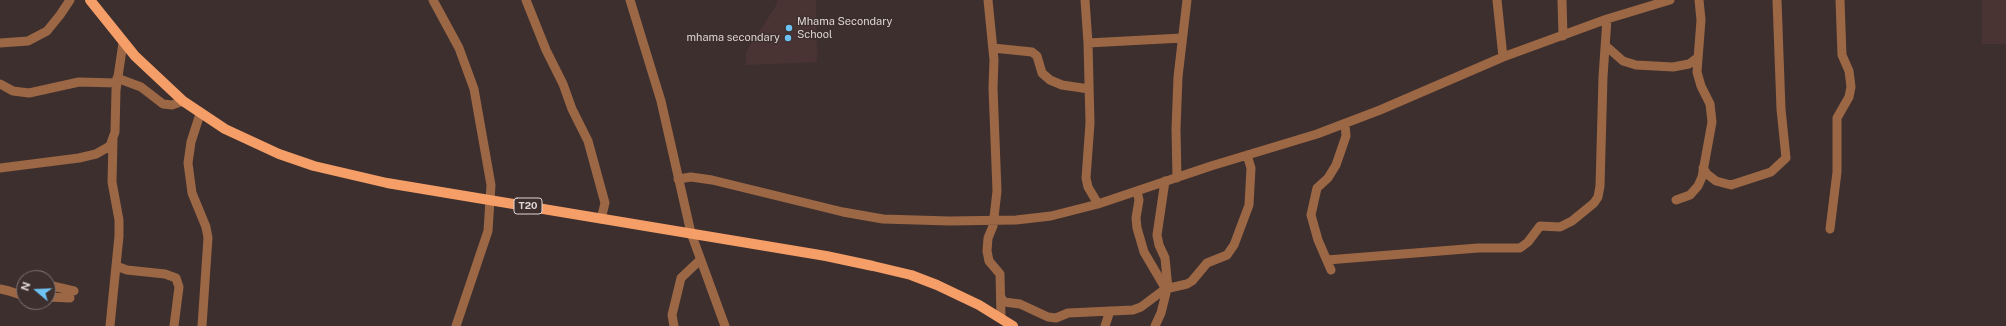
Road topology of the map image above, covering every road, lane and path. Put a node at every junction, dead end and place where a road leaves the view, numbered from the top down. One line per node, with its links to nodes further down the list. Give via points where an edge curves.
1 (70, 0): 18 (street, via 47,31 28,41)
2 (90, 0): 19 (main road, T20)
3 (433, 0): 39 (street, via 459,48 474,89 489,168)
4 (526, 0): 42 (street, via 588,141 605,203)
5 (630, 0): 36 (street, via 661,101)
6 (988, 0): 22 (street)
7 (1085, 0): 20 (street)
8 (1187, 0): 17 (street)
9 (1497, 0): 23 (street)
10 (1562, 0): 16 (street)
11 (1670, 0): 15 (street)
12 (1699, 0): 24 (street, via 1701,20)
13 (1777, 0): 34 (street, via 1781,109 1786,158 1771,172 1731,185 1716,181)
14 (1840, 0): 44 (street, via 1842,55 1849,71 1851,87 1837,118 1836,179)
15 (1607, 19): 16 (street); 21 (street)
16 (1563, 36): 23 (street)
17 (1182, 38): 20 (street); 35 (street, via 1177,105)
18 (0, 43)
19 (123, 43): 25 (street); 28 (main road, T20)
20 (1088, 43): 27 (street)
21 (1606, 46): 24 (street, via 1623,61 1636,65 1673,67 1689,64); 47 (street, via 1598,197 1572,221 1560,227 1540,226 1520,248 1478,248)
22 (993, 48): 27 (street, via 1032,52 1037,56 1042,73 1050,80 1062,85); 43 (street, via 997,191)
23 (1503, 57): 30 (street)
24 (1697, 58): 34 (street, via 1699,80 1712,114)
25 (116, 81): 26 (street, via 79,82 29,93 13,91); 28 (street, via 141,87 163,104 172,105); 31 (street)
26 (0, 84)
27 (1089, 89): 41 (street, via 1090,123 1086,178)
28 (183, 101): 29 (main road, T20)
29 (200, 114): 39 (main road, T20, via 251,142 314,166 387,183); 60 (street, via 191,142 188,163 192,193 208,238)
30 (1345, 124): 32 (street); 47 (street, via 1346,136 1336,165 1328,178 1317,188 1312,204 1313,227)
31 (113, 140): 33 (street, via 106,150 96,154); 48 (street, via 112,182 119,220)
32 (1247, 155): 35 (street); 52 (street, via 1251,168 1249,205 1231,251 1207,263 1187,284)
33 (0, 168)
34 (1703, 168): 40 (street, via 1702,177 1694,192)
35 (1177, 178): 37 (street)
36 (678, 179): 43 (street, via 691,177 712,180 843,212 883,219); 45 (street)
37 (1165, 181): 38 (street); 52 (street, via 1157,235 1166,258)
38 (1137, 191): 41 (street); 52 (street, via 1137,228 1144,252)
39 (491, 200): 42 (main road, T20); 61 (street, via 488,231)
40 (1676, 200)
41 (1098, 204): 43 (street, via 1034,219)
42 (602, 220): 45 (main road, T20)
43 (993, 220): 55 (street, via 987,251 989,261 1000,274)
44 (1830, 229)
45 (691, 233): 46 (street); 57 (main road, T20, via 826,256 911,275 959,294)
46 (700, 260): 62 (street, via 681,278 672,315); 63 (street)
47 (1326, 260): 49 (street)
48 (116, 266): 58 (street); 59 (street, via 176,278 179,287)
49 (1331, 270)
50 (0, 289): 53 (street)
51 (56, 289): 54 (street, via 72,294)
52 (1166, 289): 56 (street, via 1137,309); 66 (street, via 1165,301)
53 (14, 292)
54 (56, 296)
55 (1001, 297): 56 (street, via 1004,302 1020,304 1051,318 1068,313); 57 (street)
56 (1110, 311): 65 (street)
57 (1001, 317): 64 (main road, T20)
58 (110, 326)
59 (174, 326)
60 (202, 326)
61 (456, 326)
62 (674, 326)
63 (725, 326)
64 (1013, 326)
65 (1105, 326)
66 (1155, 326)

